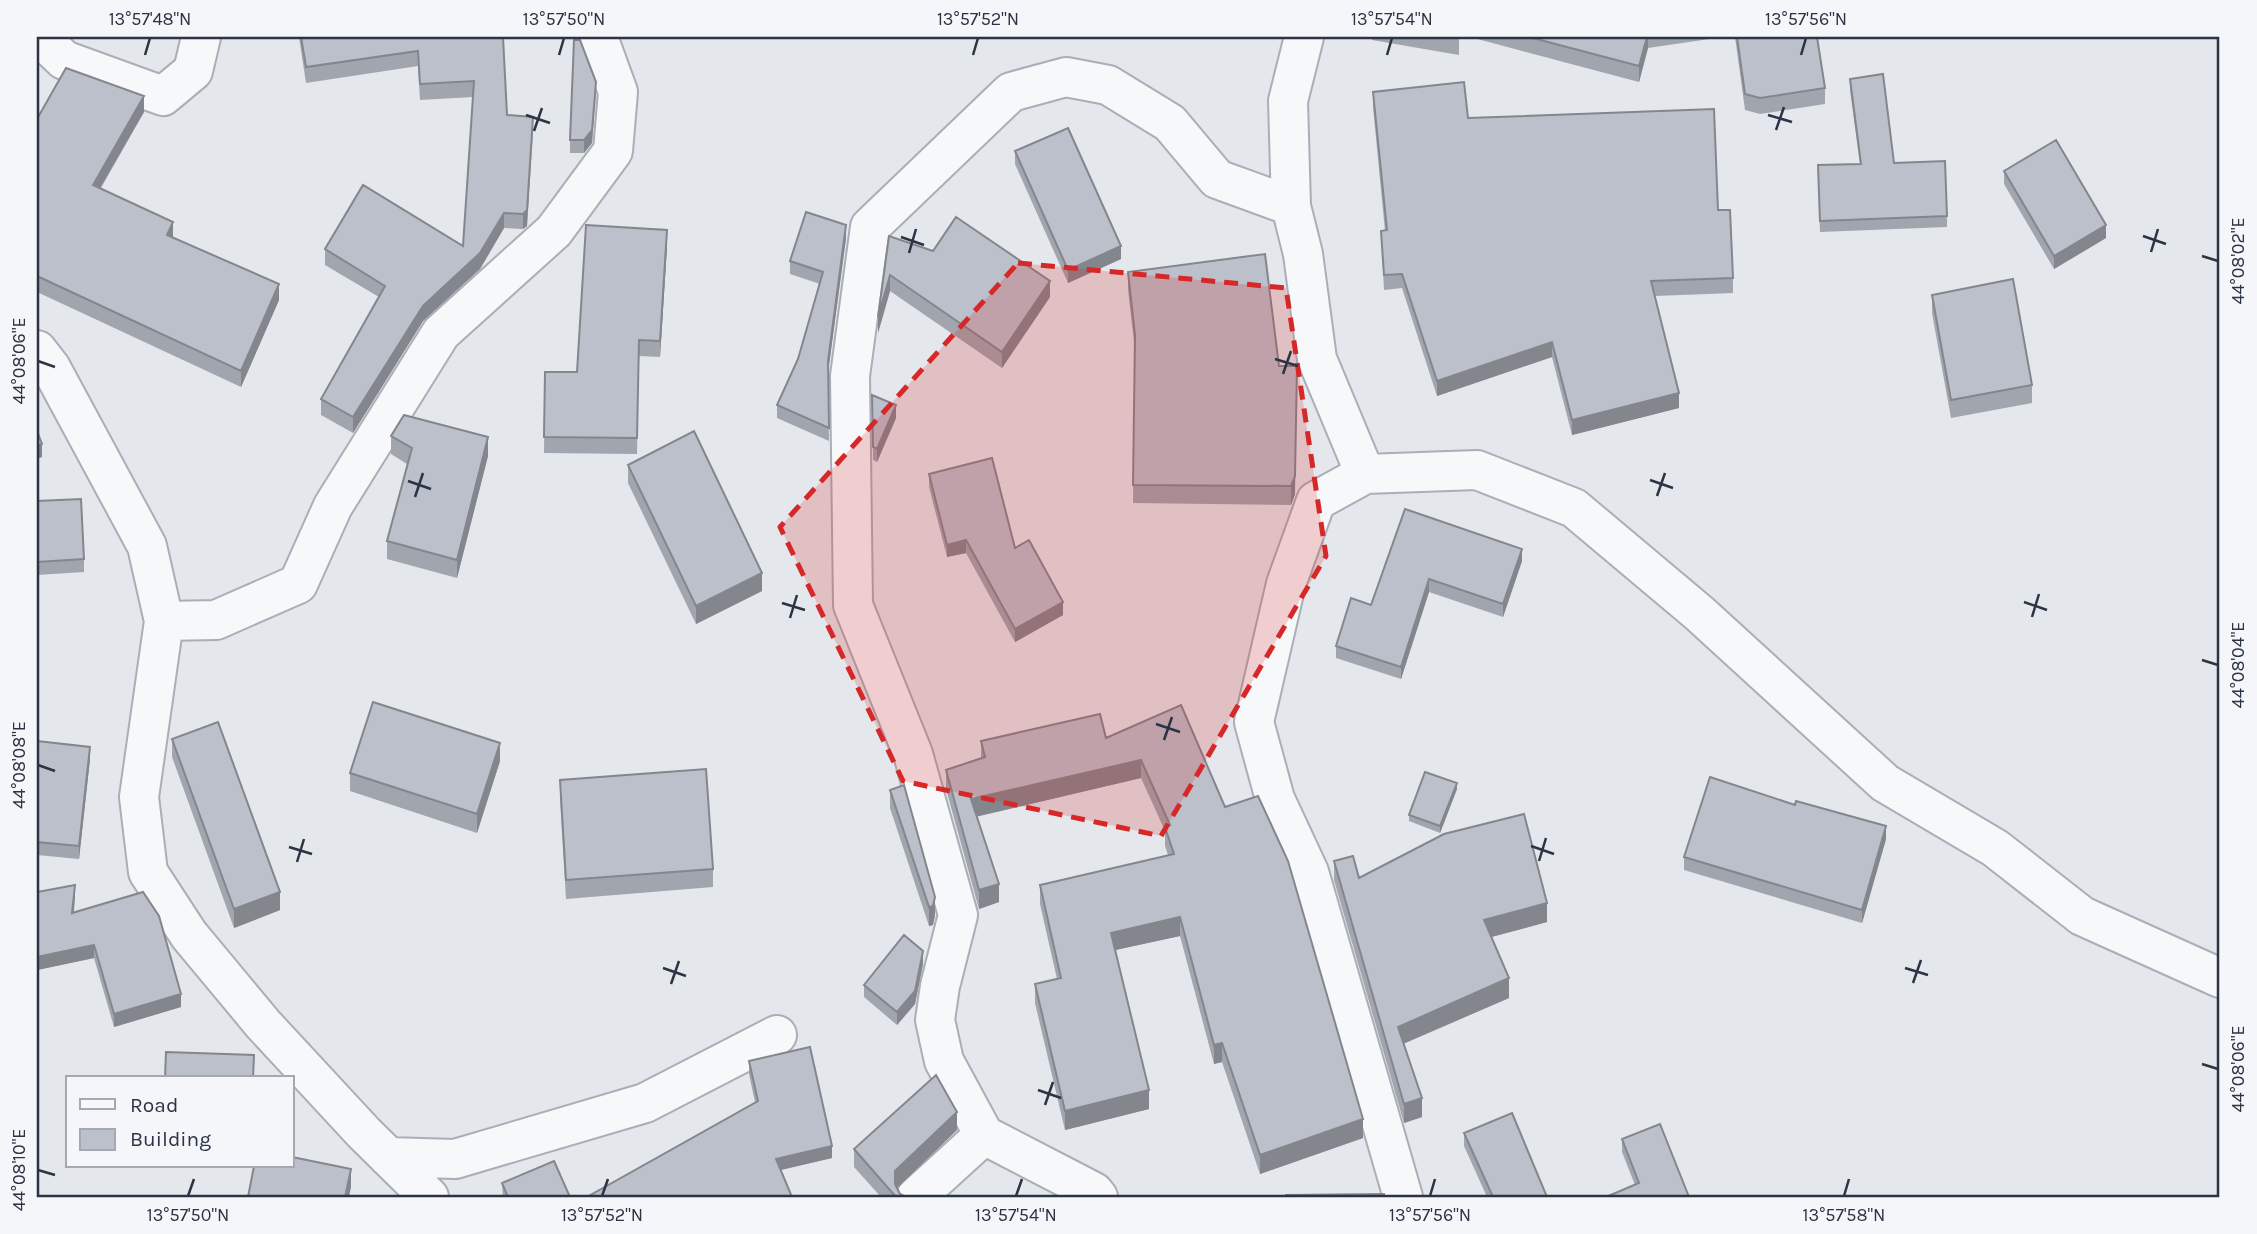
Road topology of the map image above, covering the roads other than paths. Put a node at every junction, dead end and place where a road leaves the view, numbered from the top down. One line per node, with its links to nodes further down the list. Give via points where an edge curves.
1 (40, 37): 2 (street, via 64,60 163,96 192,71)
2 (201, 37)
3 (598, 37): 8 (street, via 618,92 613,150 554,231 441,333 333,506 298,584 216,620)
4 (1304, 37): 5 (street, via 1288,101)
5 (1291, 206): 7 (street, via 1303,254 1317,359); 11 (street, via 1217,179 1170,123 1108,85 1066,76 1011,92 870,227 850,376 853,605 913,754 958,915 935,1020 944,1060)
6 (37, 350): 8 (street, via 147,546)
7 (1366, 474): 9 (street, via 1477,470 1574,508 1699,613 1885,783 1995,848 2081,916); 16 (street, via 1315,501 1286,584 1254,722 1275,799 1309,872)
8 (164, 621): 12 (street, via 139,797 148,872 189,935 263,1024)
9 (2220, 978)
10 (777, 1035): 12 (street, via 645,1103 455,1159)
11 (984, 1135): 14 (street); 15 (street)
12 (388, 1157): 13 (street)
13 (429, 1197)
14 (916, 1197)
15 (1098, 1197)
16 (1403, 1197)

